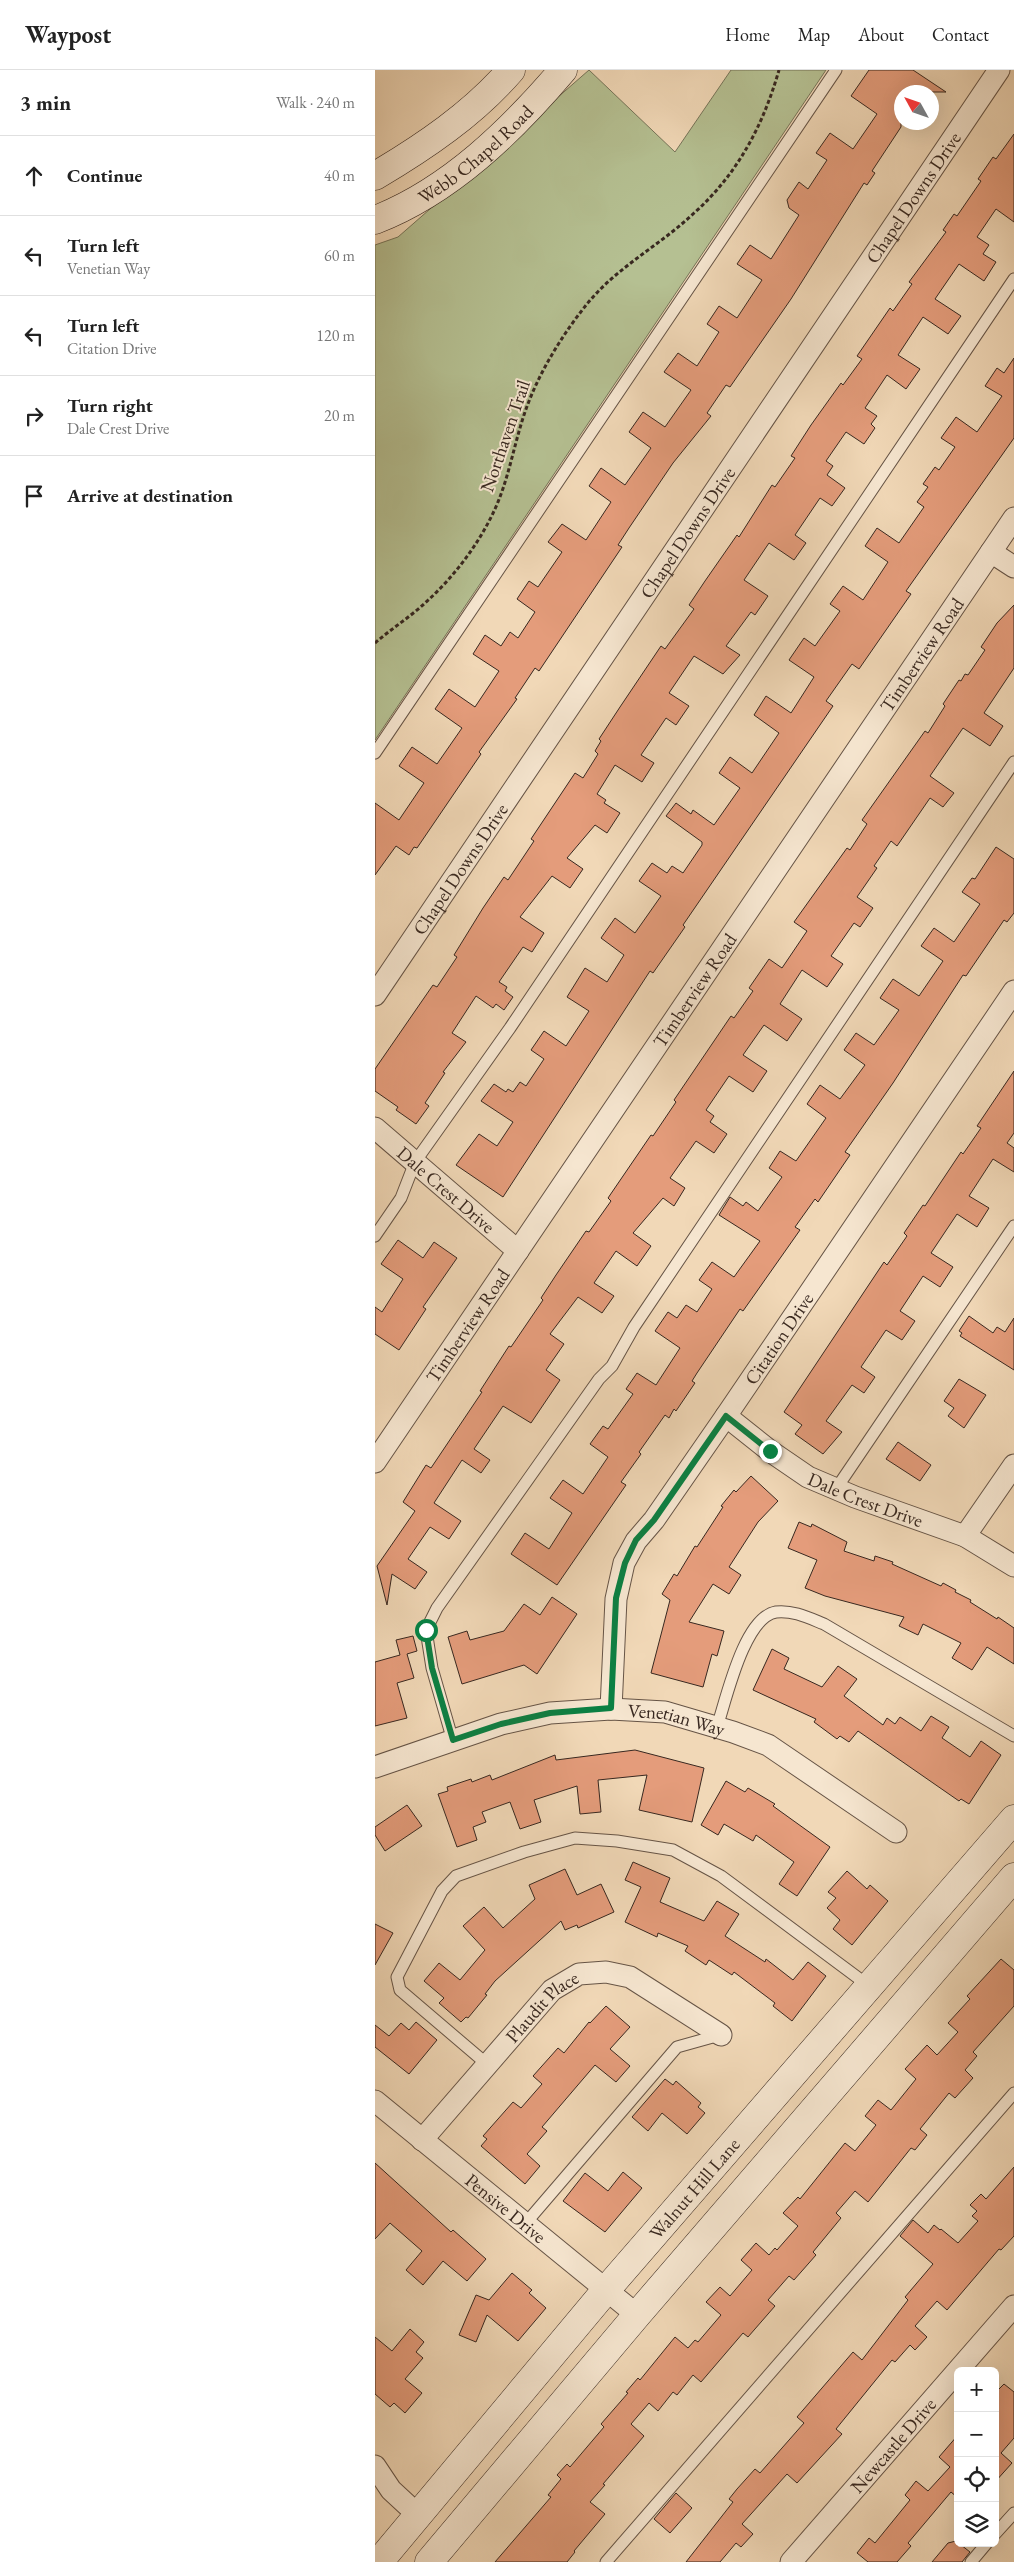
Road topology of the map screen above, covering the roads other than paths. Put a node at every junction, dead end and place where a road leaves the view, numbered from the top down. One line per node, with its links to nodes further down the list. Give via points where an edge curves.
1 (511, 70): 5 (main road, Webb Chapel Road, via 466,114 422,148)
2 (563, 70): 6 (main road, Webb Chapel Road, via 532,107 488,149 444,182)
3 (836, 70): 11 (lane)
4 (999, 70): 14 (street, Chapel Downs Drive)
5 (375, 176)
6 (375, 220)
7 (1014, 279): 16 (lane, via 510,1028)
8 (1014, 518): 9 (street, Timberview Road)
9 (991, 552): 10 (street); 19 (street, Timberview Road)
10 (1014, 567)
11 (375, 753)
12 (1014, 762): 29 (lane, via 634,1327 611,1366 437,1608 426,1630 432,1668)
13 (1014, 991): 20 (street, Citation Drive)
14 (375, 995)
15 (375, 1128): 16 (street, Dale Crest Drive)
16 (415, 1162): 18 (lane, via 401,1198); 19 (street, Dale Crest Drive)
17 (1014, 1226): 23 (lane)
18 (375, 1236)
19 (518, 1251): 21 (street, Timberview Road)
20 (726, 1416): 23 (street, Dale Crest Drive, via 800,1472); 26 (street, Citation Drive, via 654,1520 636,1540 625,1563 616,1598)
21 (375, 1462)
22 (1014, 1465): 24 (street)
23 (836, 1489): 24 (street, Dale Crest Drive)
24 (965, 1536): 25 (street, Dale Crest Drive)
25 (1014, 1566)
26 (611, 1708): 27 (street, Venetian Way, via 665,1712); 29 (street, Venetian Way, via 550,1713 501,1724)
27 (717, 1727): 28 (lane, via 746,1642 761,1619 774,1612 790,1612 824,1624); 32 (street, Venetian Way, via 767,1745)
28 (1014, 1736)
29 (453, 1740): 30 (street, Venetian Way)
30 (375, 1767)
31 (1014, 1819): 34 (main road, Walnut Hill Lane)
32 (896, 1832)
33 (1014, 1877): 43 (main road, Walnut Hill Lane)
34 (869, 1986): 36 (lane, via 721,1876 673,1850 575,1838 456,1876 442,1891 397,1978 400,1990); 41 (main road, Walnut Hill Lane)
35 (721, 2035): 36 (street, Plaudit Place, via 630,1977 606,1972 579,1974 552,1990); 40 (lane, via 677,2047)
36 (488, 2065): 39 (street, Plaudit Place)
37 (1014, 2093): 52 (lane)
38 (375, 2101): 39 (street, Pensive Drive)
39 (422, 2140): 40 (street, Pensive Drive)
40 (525, 2224): 41 (street, Pensive Drive)
41 (606, 2290): 43 (street, Pensive Drive); 46 (main road, Walnut Hill Lane)
42 (1014, 2306): 53 (street, Newcastle Drive)
43 (637, 2315): 48 (main road, Walnut Hill Lane)
44 (375, 2466): 46 (street, via 391,2490)
45 (1014, 2513): 47 (lane)
46 (418, 2514): 48 (main road); 50 (main road, Walnut Hill Lane)
47 (999, 2530)
48 (449, 2538): 51 (main road, Walnut Hill Lane)
49 (984, 2547): 54 (lane)
50 (379, 2562)
51 (429, 2562)
52 (607, 2562)
53 (791, 2562)
54 (971, 2562)

